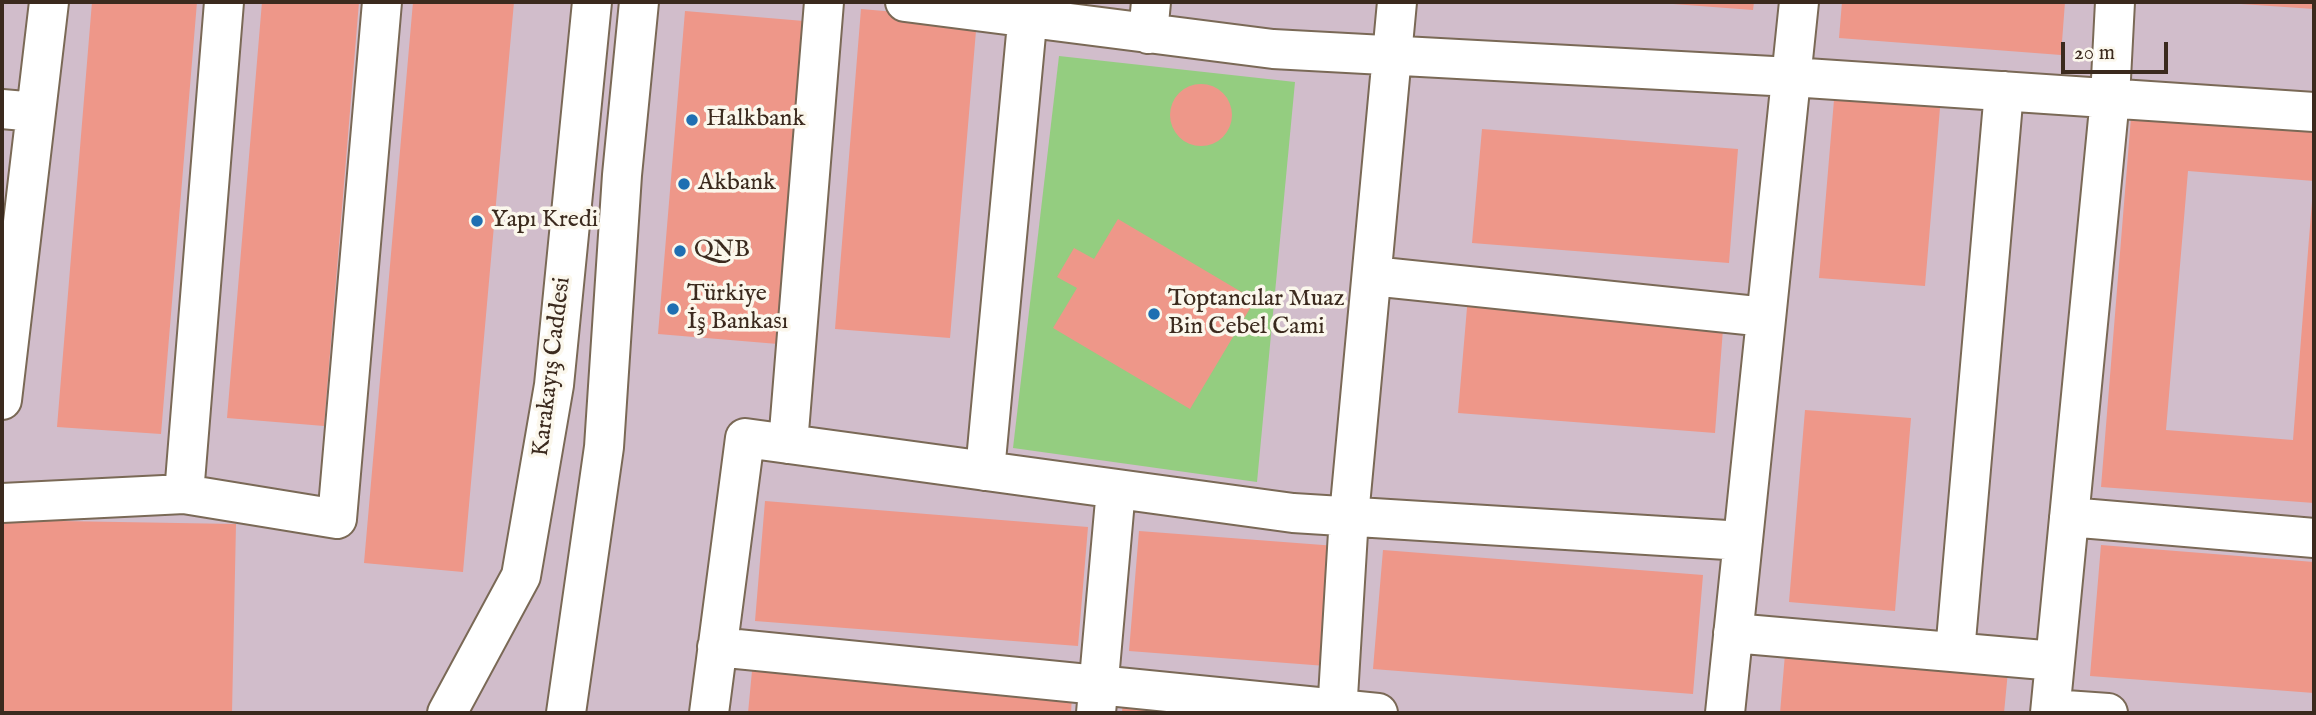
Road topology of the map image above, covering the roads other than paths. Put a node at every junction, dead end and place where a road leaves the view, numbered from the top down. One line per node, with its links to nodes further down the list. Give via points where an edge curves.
1 (49, 2): 17 (street)
2 (224, 2): 25 (street)
3 (382, 2): 25 (street, via 337,519)
4 (592, 2): 38 (street, Karakayış Caddesi, via 554,385 521,576)
5 (639, 2): 39 (street, via 604,447)
6 (824, 2): 22 (street)
7 (905, 2): 11 (street)
8 (1397, 2): 13 (street)
9 (1799, 2): 14 (street)
10 (2115, 2): 16 (street)
11 (1029, 10): 12 (street); 23 (street)
12 (1150, 18): 13 (street, via 1273,50)
13 (1393, 56): 14 (street); 19 (street)
14 (1791, 77): 15 (street); 20 (street)
15 (2004, 91): 16 (street); 33 (street)
16 (2110, 98): 18 (street); 28 (street)
17 (19, 111): 21 (street)
18 (2314, 112)
19 (1372, 276): 20 (street); 27 (street)
20 (1766, 317): 30 (street)
21 (2, 400)
22 (788, 444): 23 (street); 32 (street, via 744,438)
23 (985, 471): 24 (street)
24 (1116, 489): 27 (street); 35 (street)
25 (184, 494): 26 (street)
26 (2, 503)
27 (1349, 516): 30 (street); 37 (street)
28 (2069, 517): 29 (street); 34 (street)
29 (2314, 538)
30 (1743, 541): 31 (street)
31 (1733, 633): 33 (street); 42 (street)
32 (717, 647): 35 (street); 40 (street)
33 (1955, 652): 34 (street)
34 (2055, 661): 36 (street)
35 (1097, 699): 37 (street)
36 (2050, 711): 43 (street)
37 (1338, 712): 41 (street)
38 (447, 713)
39 (566, 713)
40 (709, 713)
41 (1378, 713)
42 (1725, 713)
43 (2108, 713)

